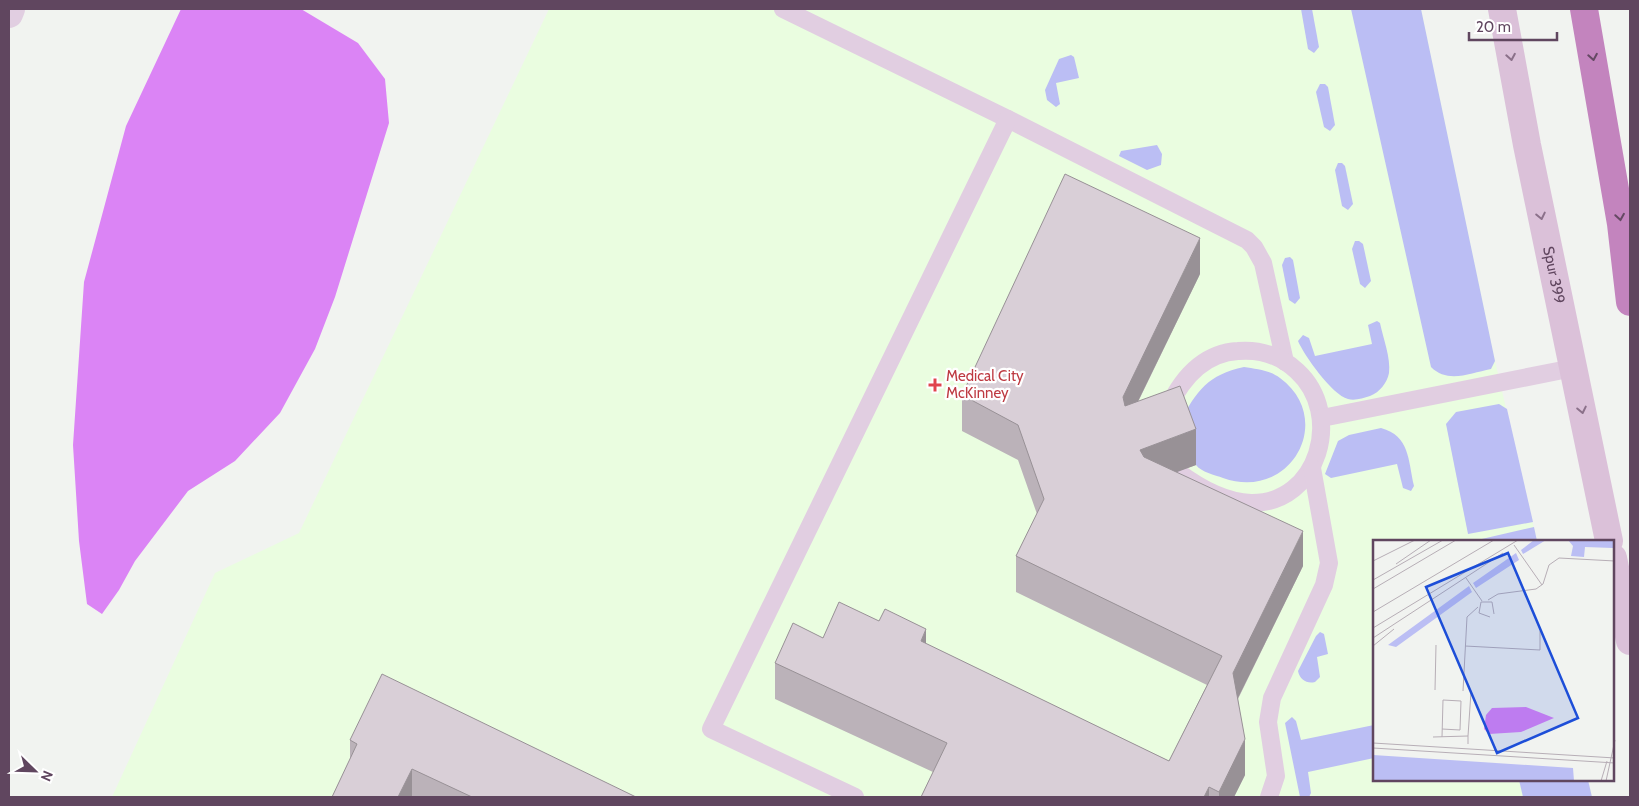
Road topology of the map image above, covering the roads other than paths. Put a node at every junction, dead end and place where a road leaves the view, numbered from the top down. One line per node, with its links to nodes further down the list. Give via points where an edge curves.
1 (11, 9): 5 (street)
2 (783, 9): 6 (lane)
3 (1502, 9): 9 (main road, Spur 399, one-way to 9)
4 (1584, 9): 7 (highway, one-way to 7, via 1621,224)
5 (9, 14)
6 (1008, 119): 8 (lane, via 1247,240 1263,263); 17 (lane, via 711,729)
7 (1630, 302)
8 (1285, 362): 10 (lane, via 1312,388); 11 (lane, via 1263,352 1248,350 1232,351 1203,362 1181,384 1166,413)
9 (1573, 368): 10 (lane); 14 (main road, Spur 399, one-way to 14)
10 (1322, 418): 12 (lane, via 1319,450)
11 (1163, 428)
12 (1312, 468): 13 (lane, via 1292,489 1278,498 1250,503 1205,490); 18 (lane, via 1328,568 1324,585 1272,698 1268,722 1276,776)
13 (1178, 472)
14 (1609, 540)
15 (1614, 563): 16 (main road)
16 (1630, 641)
17 (855, 797)
18 (1269, 797)

